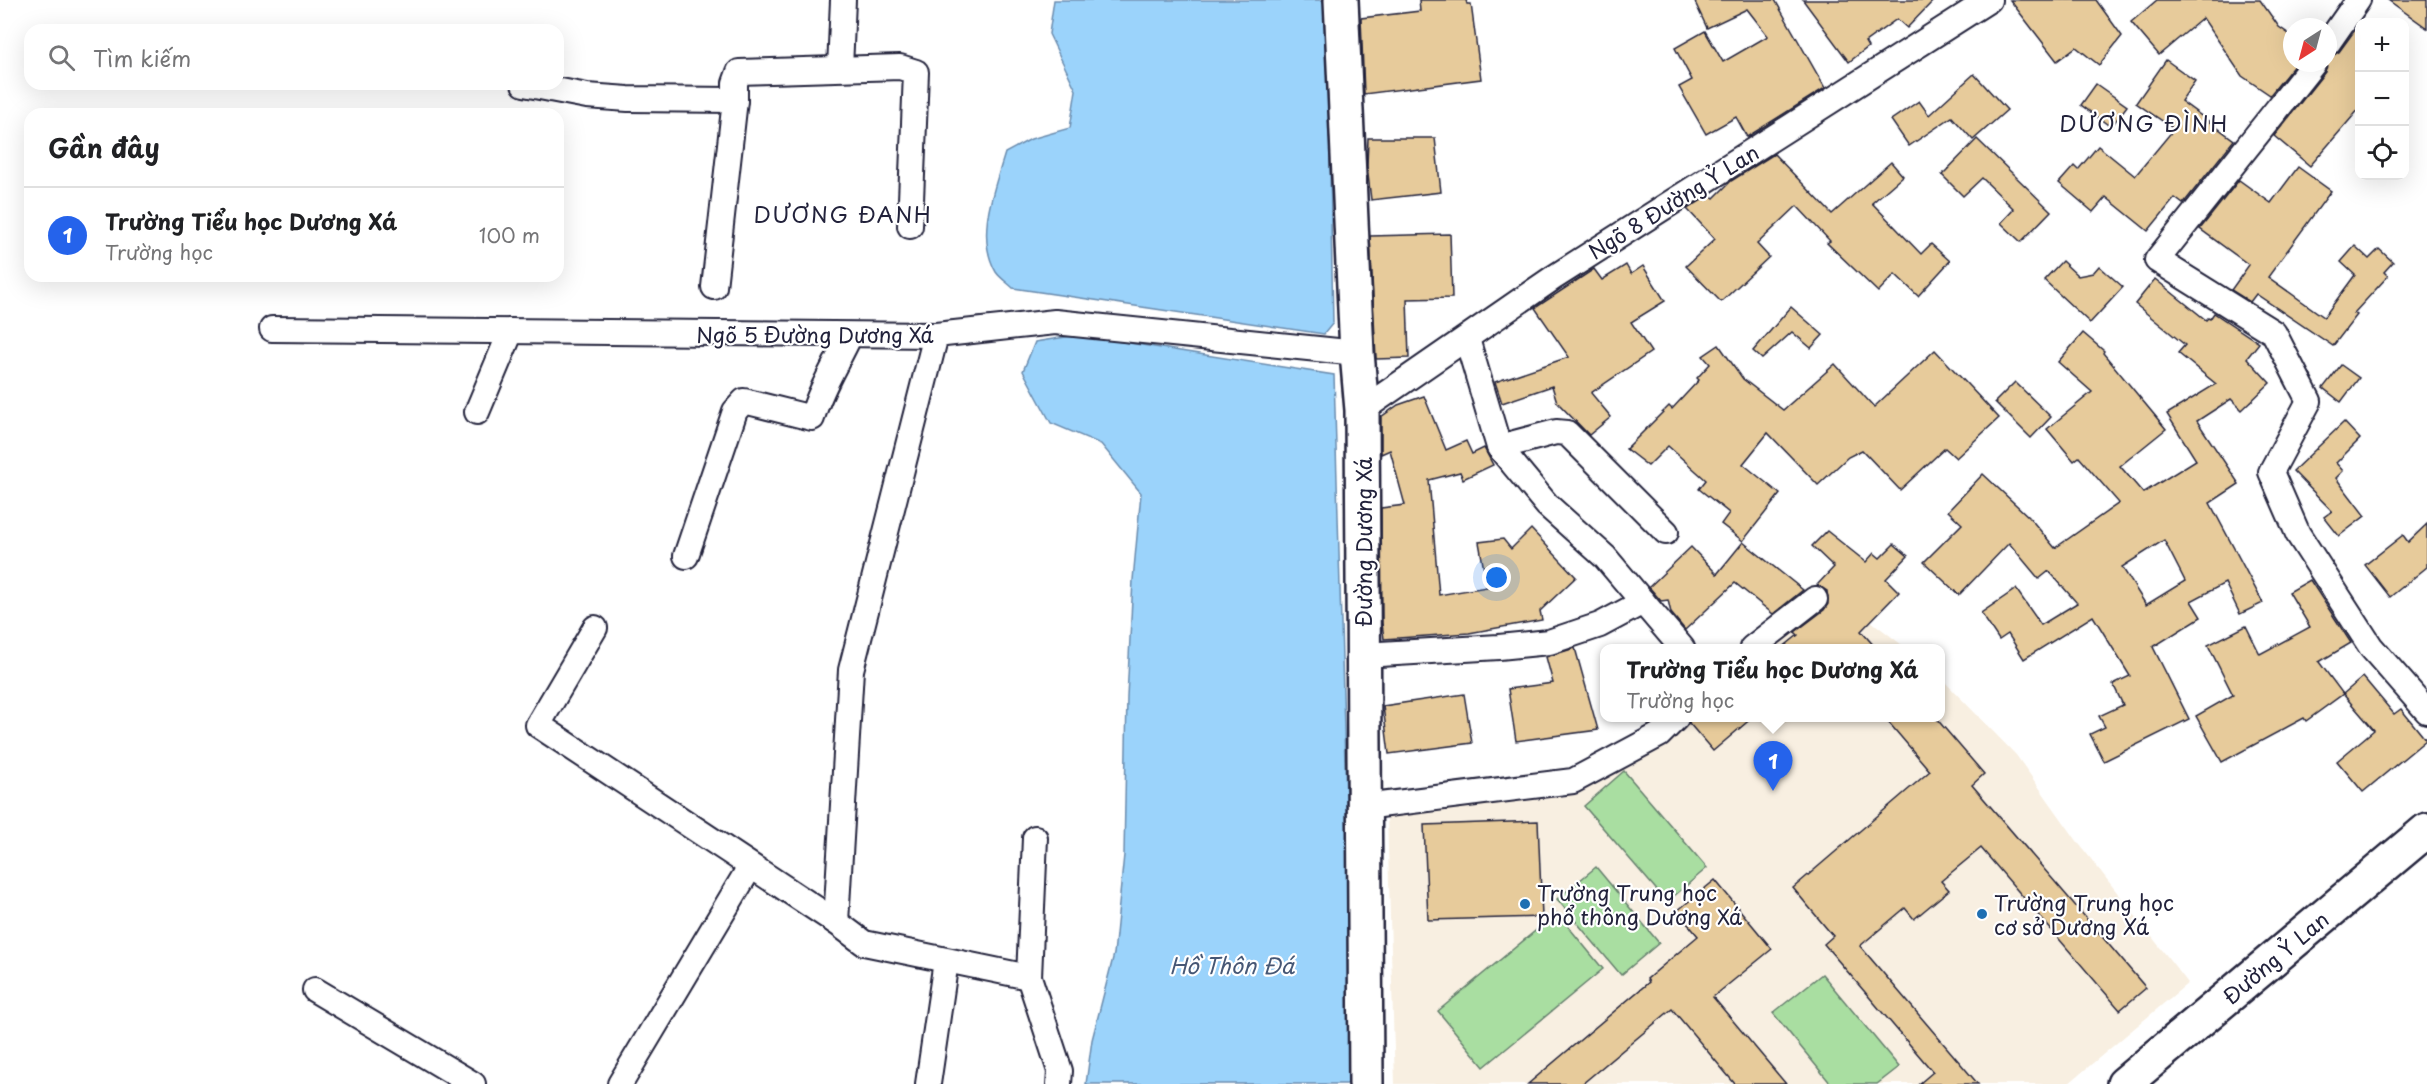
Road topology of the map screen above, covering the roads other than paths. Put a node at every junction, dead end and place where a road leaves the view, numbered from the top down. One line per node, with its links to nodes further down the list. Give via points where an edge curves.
1 (843, 0): 6 (street)
2 (1341, 0): 17 (street, Đường Dương Xá)
3 (1989, 0): 16 (street, Ngõ 8 Đường Ỷ Lan, via 1553,278)
4 (2358, 0): 5 (street)
5 (2337, 30)
6 (840, 68): 9 (street, via 739,72); 10 (street, via 900,67 916,72)
7 (2307, 72): 29 (street, via 2157,260 2274,333 2309,401 2271,472 2298,534 2371,647)
8 (556, 90): 9 (street, via 628,99)
9 (735, 100): 11 (street)
10 (910, 226)
11 (714, 287)
12 (272, 329): 13 (street, Ngõ 5 Đường Dương Xá)
13 (511, 331): 14 (street, Ngõ 5 Đường Dương Xá); 19 (street)
14 (850, 335): 15 (street, Ngõ 5 Đường Dương Xá); 22 (street, via 818,397 812,418 744,401 735,411)
15 (936, 335): 17 (street, Ngõ 5 Đường Dương Xá, via 1054,322); 35 (street, via 851,670)
16 (1467, 339): 18 (street, Ngõ 8 Đường Ỷ Lan); 20 (street)
17 (1357, 353): 18 (street, Đường Dương Xá)
18 (1362, 410): 28 (street, Đường Dương Xá)
19 (477, 412)
20 (1499, 447): 21 (street, via 1556,432 1567,433); 24 (street, via 1547,505 1605,557)
21 (1666, 532)
22 (686, 556)
23 (1815, 599): 27 (street)
24 (1643, 602): 26 (street); 28 (street, via 1600,625 1549,642)
25 (595, 628): 34 (street, via 538,725)
26 (1679, 644)
27 (1757, 644)
28 (1363, 655): 31 (street, Đường Dương Xá)
29 (2427, 711)
30 (1671, 722): 31 (street, via 1659,735 1573,781)
31 (1364, 807): 43 (street, Đường Dương Xá)
32 (2427, 830): 44 (street, Đường Ỷ Lan)
33 (1035, 838): 37 (street)
34 (750, 867): 35 (street); 40 (street)
35 (836, 922): 36 (street, via 864,943)
36 (945, 961): 37 (street); 41 (street)
37 (1029, 977): 42 (street, via 1060,1071)
38 (315, 990): 39 (street)
39 (473, 1084)
40 (620, 1084)
41 (928, 1084)
42 (1059, 1084)
43 (1366, 1084)
44 (2124, 1084)

